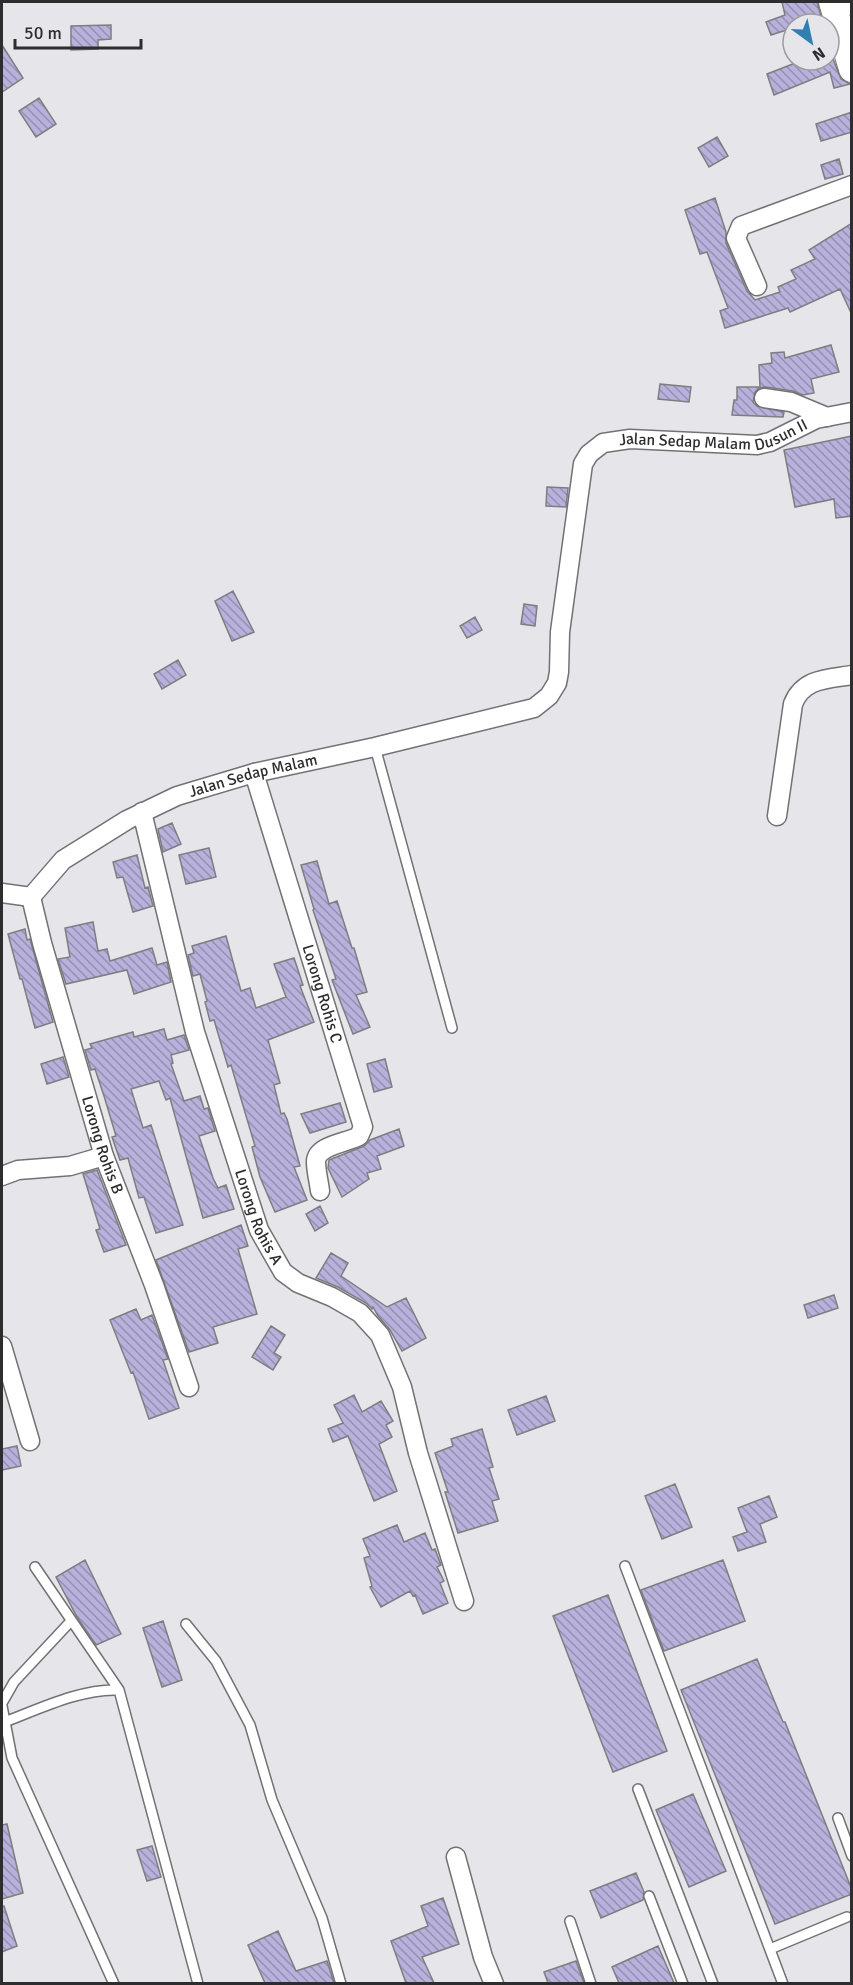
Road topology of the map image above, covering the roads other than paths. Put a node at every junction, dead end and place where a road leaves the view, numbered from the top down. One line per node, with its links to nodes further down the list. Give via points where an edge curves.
1 (839, 5): 2 (main road)
2 (851, 59)
3 (852, 185): 4 (street, via 741,226 736,238)
4 (757, 286)
5 (764, 398): 7 (street, via 791,402)
6 (852, 412): 7 (street, Jalan Sedap Malam Dusun II)
7 (827, 417): 9 (street, Jalan Sedap Malam Dusun II, via 757,445 630,439 603,443 589,454 583,464 560,632 557,683)
8 (852, 675): 13 (street, via 817,681 796,696)
9 (534, 708): 10 (street, Jalan Sedap Malam)
10 (375, 747): 11 (street, Jalan Sedap Malam); 16 (lane)
11 (254, 773): 12 (street, Jalan Sedap Malam, via 177,796); 19 (street, Lorong Rohis C, via 363,1127 359,1137 318,1155)
12 (142, 812): 15 (street, Jalan Sedap Malam, via 63,860); 25 (street, Lorong Rohis A, via 195,1032 259,1230 283,1272 360,1313 380,1335 402,1387)
13 (777, 816)
14 (2, 893): 15 (street)
15 (31, 897): 17 (street, Lorong Rohis B)
16 (452, 1028)
17 (104, 1156): 18 (street); 21 (street, Lorong Rohis B)
18 (2, 1176)
19 (320, 1191)
20 (2, 1346): 22 (street)
21 (189, 1387)
22 (30, 1441)
23 (625, 1566): 38 (lane)
24 (35, 1567): 26 (lane)
25 (464, 1601)
26 (71, 1621): 28 (lane); 29 (lane, via 14,1682)
27 (186, 1624): 41 (lane, via 216,1661 250,1725 272,1800 322,1918)
28 (119, 1690): 30 (lane, via 83,1694); 40 (lane)
29 (2, 1704): 30 (lane)
30 (3, 1723): 39 (lane, via 12,1758)
31 (638, 1789): 45 (lane)
32 (838, 1818): 33 (lane)
33 (852, 1856)
34 (456, 1857): 42 (street)
35 (649, 1896): 44 (lane)
36 (847, 1917): 38 (lane)
37 (570, 1921): 43 (lane)
38 (770, 1949): 46 (lane)
39 (114, 1983)
40 (198, 1983)
41 (341, 1983)
42 (494, 1983)
43 (591, 1983)
44 (683, 1983)
45 (713, 1983)
46 (783, 1983)

